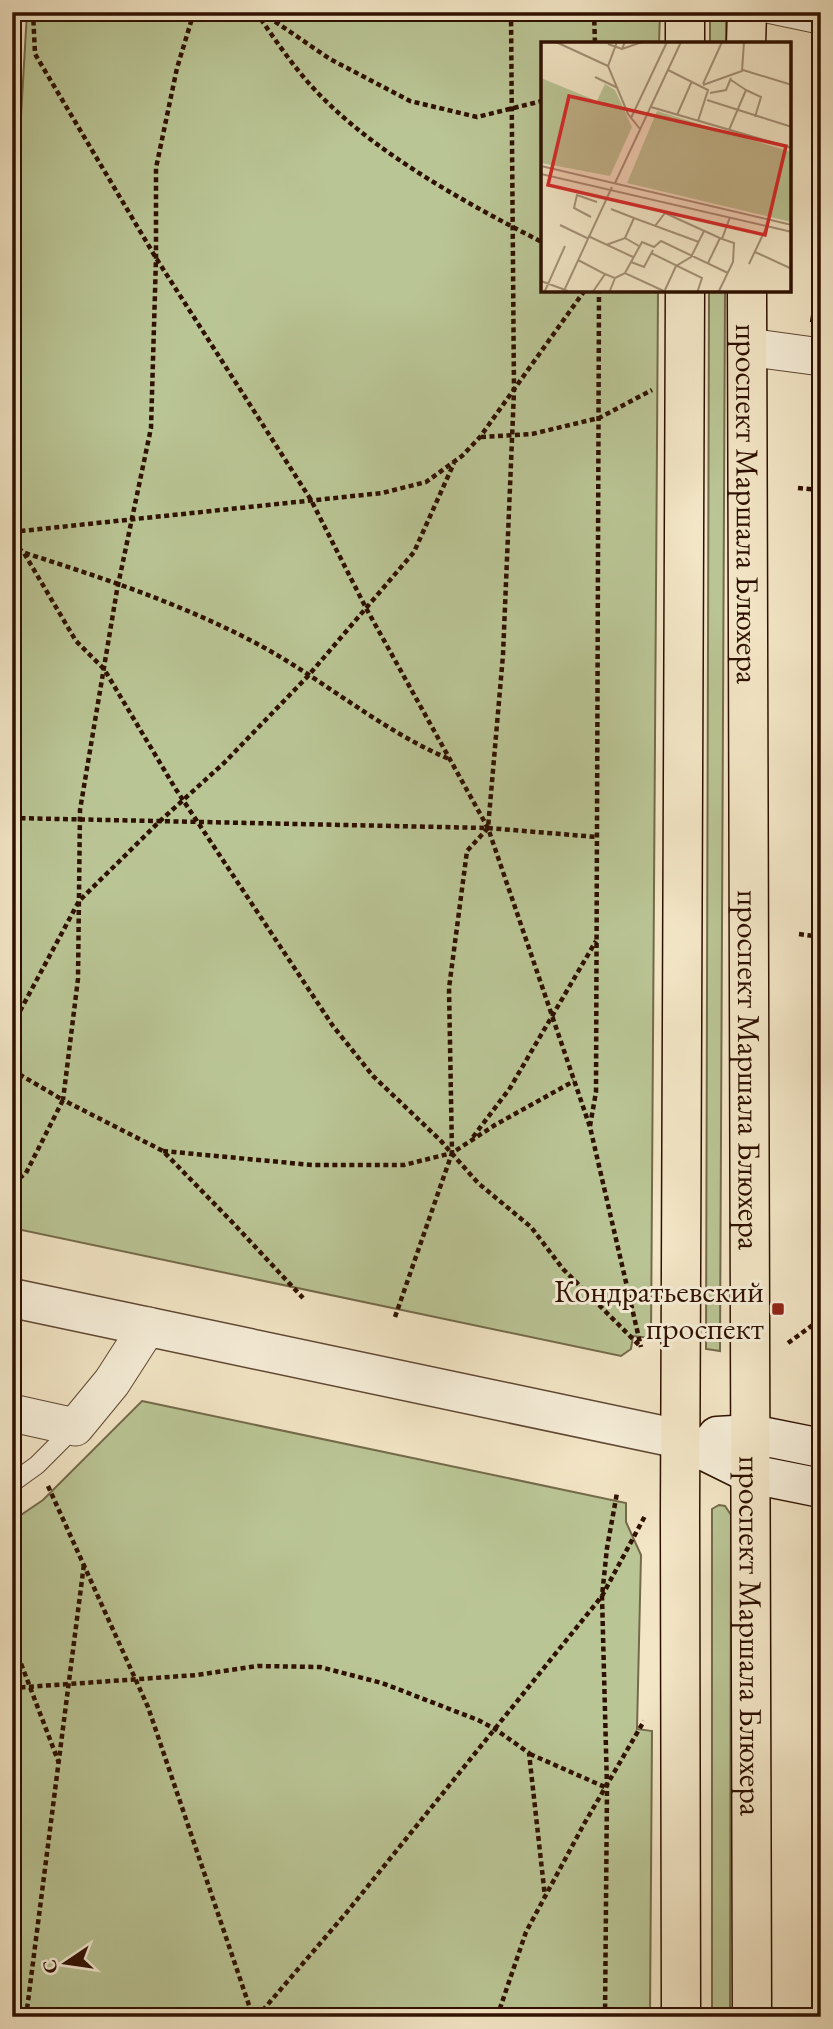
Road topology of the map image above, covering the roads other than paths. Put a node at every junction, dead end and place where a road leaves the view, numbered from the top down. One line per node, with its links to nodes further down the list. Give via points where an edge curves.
1 (685, 12): 5 (main road)
2 (747, 12): 6 (main road)
3 (760, 12): 4 (lane)
4 (821, 25)
5 (685, 42)
6 (746, 42)
7 (685, 292): 16 (main road, проспект Маршала Блюхера)
8 (747, 292): 9 (main road, проспект Маршала Блюхера)
9 (747, 347): 10 (street); 15 (main road, проспект Маршала Блюхера)
10 (821, 357)
11 (12, 1298): 12 (street)
12 (148, 1326): 14 (street, via 113,1382); 16 (street)
13 (12, 1413): 14 (street)
14 (75, 1427): 19 (lane)
15 (751, 1434): 16 (street); 17 (street); 18 (main road, проспект Маршала Блюхера)
16 (680, 1439): 18 (street); 21 (main road, проспект Маршала Блюхера)
17 (821, 1448)
18 (751, 1474): 20 (street); 22 (main road, проспект Маршала Блюхера)
19 (12, 1483)
20 (821, 1488)
21 (681, 2017)
22 (752, 2017)

